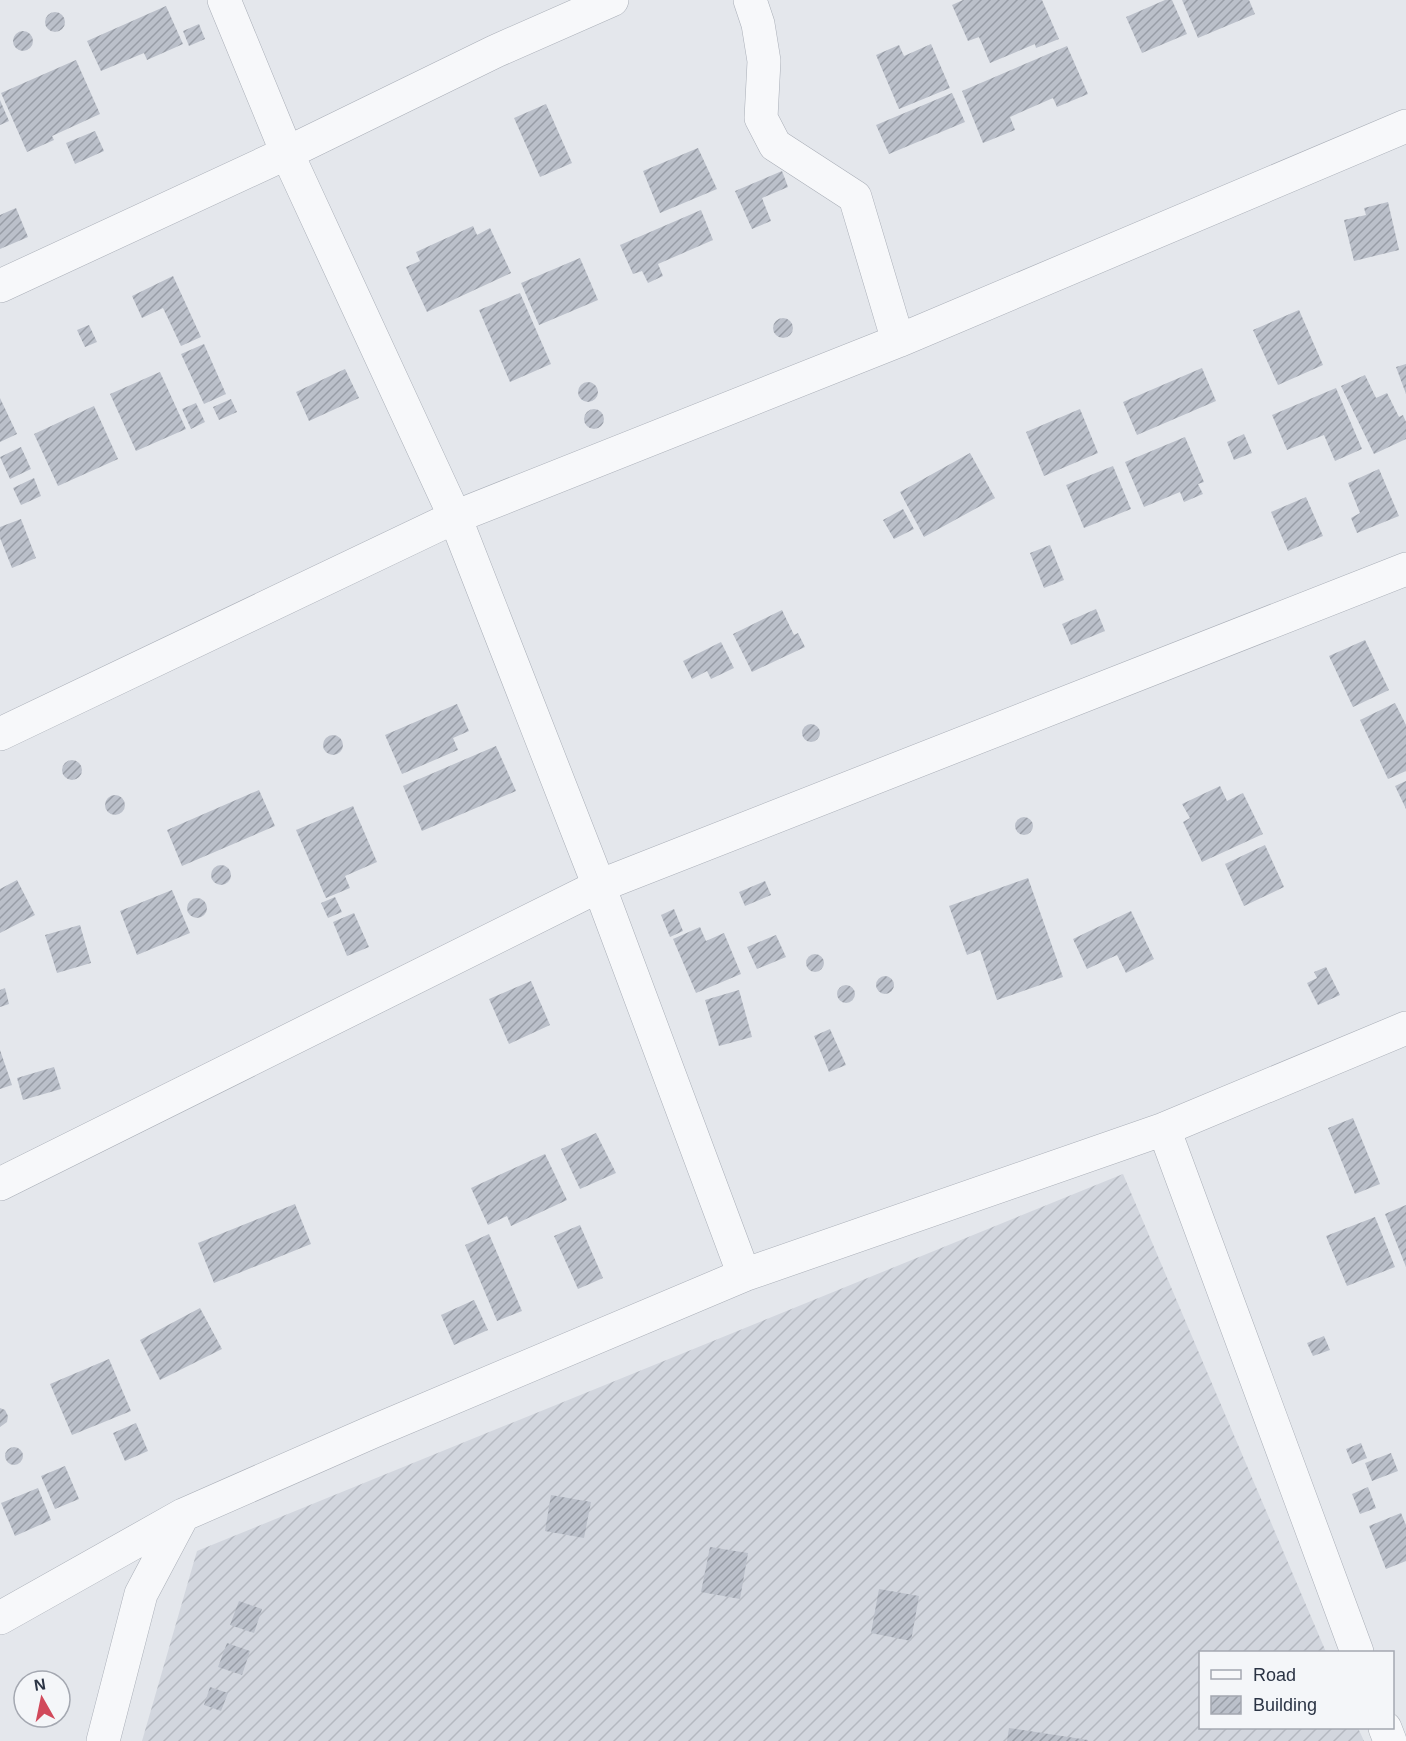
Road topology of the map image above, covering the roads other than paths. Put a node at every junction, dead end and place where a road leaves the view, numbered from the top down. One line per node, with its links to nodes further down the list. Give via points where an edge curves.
1 (224, 0): 5 (street)
2 (612, 0): 5 (street, via 496,51)
3 (750, 0): 7 (street, via 764,61 761,118 775,145 855,197)
4 (1406, 126): 7 (street)
5 (287, 153): 6 (street); 8 (street)
6 (0, 286)
7 (898, 341): 8 (street)
8 (455, 517): 10 (street); 11 (street)
9 (1406, 569): 11 (street)
10 (0, 734)
11 (599, 886): 14 (street); 15 (street)
12 (1406, 1028): 13 (street)
13 (1164, 1129): 15 (street); 18 (street)
14 (0, 1184)
15 (744, 1275): 16 (street)
16 (183, 1515): 17 (street); 19 (street, via 141,1594)
17 (0, 1618)
18 (1357, 1651)
19 (103, 1741)

